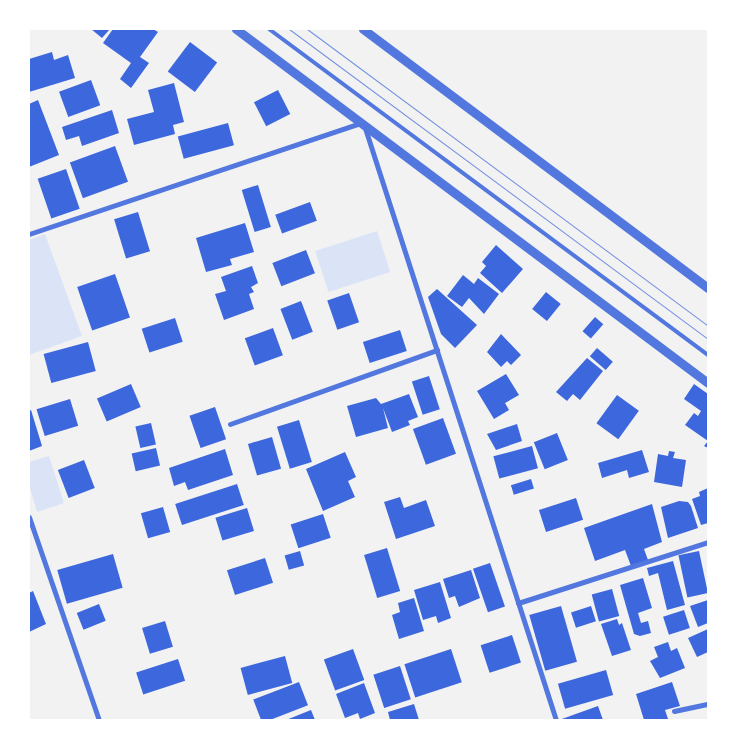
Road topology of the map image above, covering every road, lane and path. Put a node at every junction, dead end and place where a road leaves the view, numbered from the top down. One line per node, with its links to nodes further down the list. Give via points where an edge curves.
1 (236, 29): 4 (street)
2 (269, 29): 8 (lane)
3 (363, 29): 6 (street)
4 (363, 122): 5 (street); 7 (street); 9 (street)
5 (29, 234)
6 (708, 288)
7 (438, 350): 10 (street); 13 (street)
8 (708, 355)
9 (708, 382)
10 (230, 424)
11 (29, 517): 16 (street)
12 (708, 542): 13 (street)
13 (518, 603): 17 (street)
14 (708, 704): 15 (street)
15 (674, 711)
16 (99, 720)
17 (556, 720)

